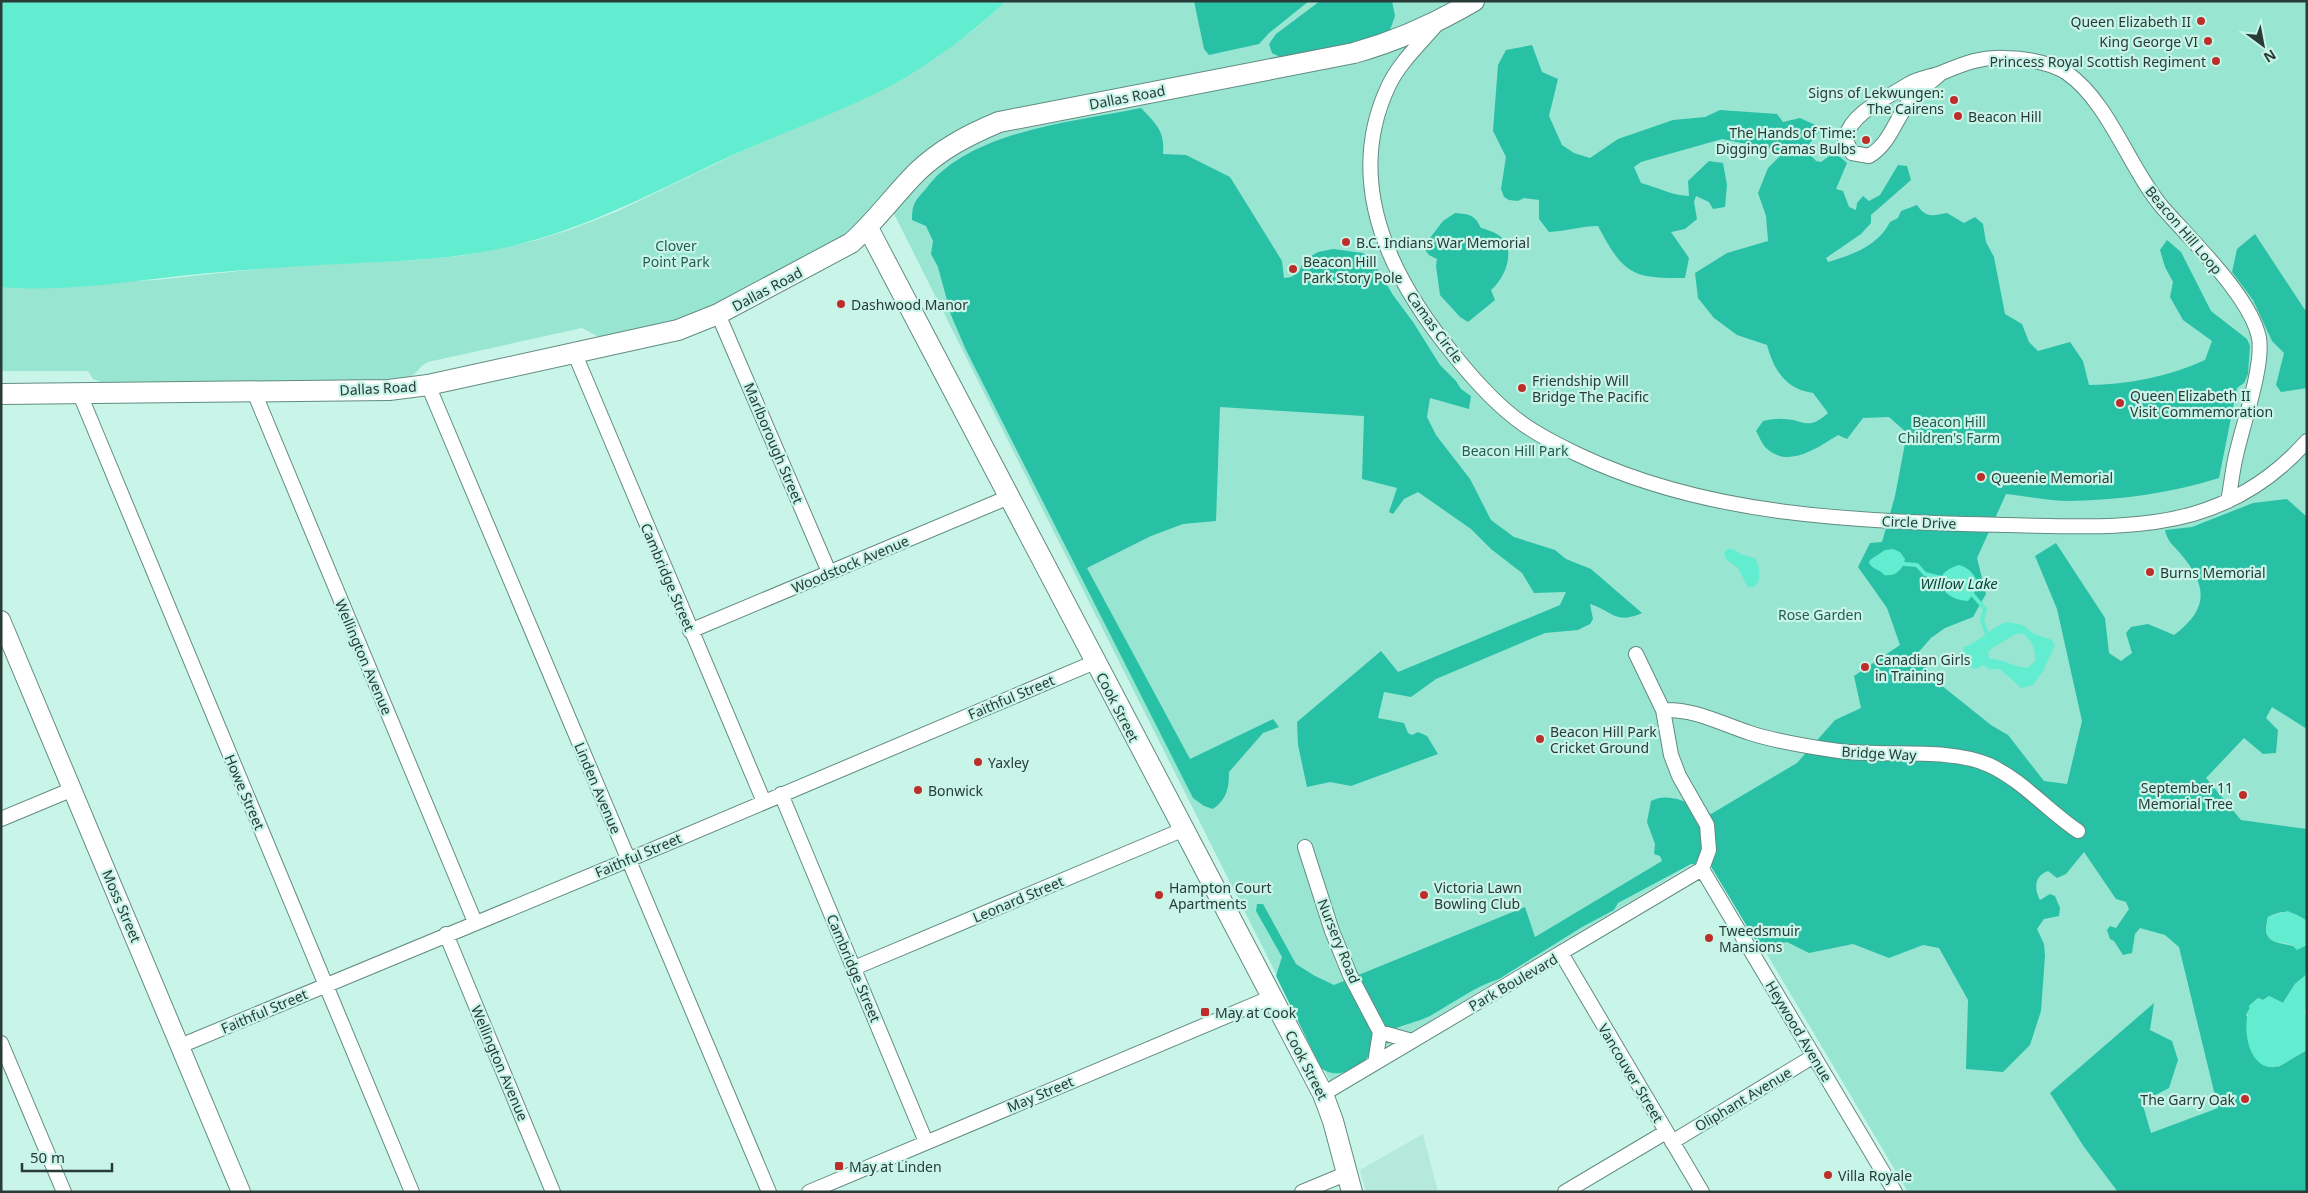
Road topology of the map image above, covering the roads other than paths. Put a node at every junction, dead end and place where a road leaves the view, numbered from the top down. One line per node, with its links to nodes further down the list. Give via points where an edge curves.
1 (1474, 1): 2 (main road, Dallas Road)
2 (1440, 21): 4 (main road, Dallas Road, via 1400,39 1354,53 998,122 964,137 940,153 917,172); 11 (street, Camas Circle, via 1401,65 1382,101 1372,160 1376,215 1396,271 1432,326 1476,381)
3 (1940, 74): 3 (street, Beacon Hill Loop, via 1915,80 1852,122 1845,139 1852,153 1864,157 1877,152 1906,104); 14 (street, Beacon Hill Loop, via 1962,63 1993,57 2024,58 2067,73 2087,92 2109,122 2153,196 2236,292 2259,338 2258,362 2234,461)
4 (868, 228): 5 (main road, Dallas Road, via 851,243); 13 (main road, Cook Street)
5 (718, 314): 6 (main road, Dallas Road, via 678,330); 15 (street, Marlborough Street)
6 (574, 352): 7 (main road, Dallas Road); 17 (street, Cambridge Street)
7 (428, 385): 9 (main road, Dallas Road, via 388,390); 28 (street, Linden Avenue)
8 (79, 392): 9 (main road, Dallas Road); 10 (main road, Dallas Road); 34 (street, Howe Street)
9 (254, 392): 30 (street, Wellington Avenue)
10 (1, 394)
11 (1524, 425): 14 (street, Circle Drive, via 1604,466 1654,484 1722,501 1827,517 2045,526 2151,522 2193,514)
12 (2307, 441): 14 (street, Circle Drive, via 2261,483)
13 (1009, 497): 15 (street, Woodstock Avenue); 19 (main road, Cook Street)
14 (2228, 501)
15 (829, 572): 17 (street, Woodstock Avenue)
16 (2, 624): 21 (street, Moss Street)
17 (690, 630): 23 (street, Cambridge Street)
18 (1636, 654): 20 (street)
19 (1095, 662): 22 (street, Faithful Street); 25 (main road, Cook Street)
20 (1663, 710): 26 (street, Bridge Way, via 1691,711 1752,734 1839,751 1970,758 2003,773); 29 (street, via 1671,755 1679,776 1707,825 1709,850)
21 (73, 789): 24 (street); 39 (street, Moss Street)
22 (781, 794): 23 (street, Faithful Street); 33 (street, Cambridge Street)
23 (764, 802): 28 (street, Faithful Street)
24 (1, 819)
25 (1182, 830): 33 (street, Leonard Street); 35 (main road, Cook Street)
26 (2078, 830)
27 (1304, 847): 36 (street, Nursery Road, via 1332,931)
28 (628, 860): 30 (street, Faithful Street); 50 (street, Linden Avenue)
29 (1702, 869): 32 (street, Park Boulevard); 40 (street, Heywood Avenue)
30 (475, 922): 31 (street, Faithful Street)
31 (446, 934): 34 (street, Faithful Street); 49 (street, Wellington Avenue)
32 (1561, 954): 37 (street, Park Boulevard); 43 (street, Vancouver Street)
33 (854, 968): 44 (street, Cambridge Street)
34 (325, 985): 39 (street, Faithful Street); 48 (street, Howe Street)
35 (1272, 997): 42 (main road, Cook Street); 44 (street, May Street)
36 (1380, 1032): 37 (street); 41 (street)
37 (1412, 1042): 41 (street, Park Boulevard)
38 (1, 1043): 46 (street)
39 (180, 1046): 47 (street, Moss Street)
40 (1814, 1056): 43 (street, Oliphant Avenue); 55 (street, Heywood Avenue)
41 (1375, 1063): 42 (street, Park Boulevard)
42 (1323, 1094): 45 (main road, Cook Street)
43 (1669, 1137): 53 (street, Oliphant Avenue); 54 (street, Vancouver Street)
44 (926, 1142): 51 (street, May Street)
45 (1350, 1182): 52 (street)
46 (64, 1192)
47 (241, 1192)
48 (412, 1192)
49 (553, 1192)
50 (769, 1192)
51 (809, 1192)
52 (1302, 1192)
53 (1565, 1192)
54 (1702, 1192)
55 (1895, 1192)

